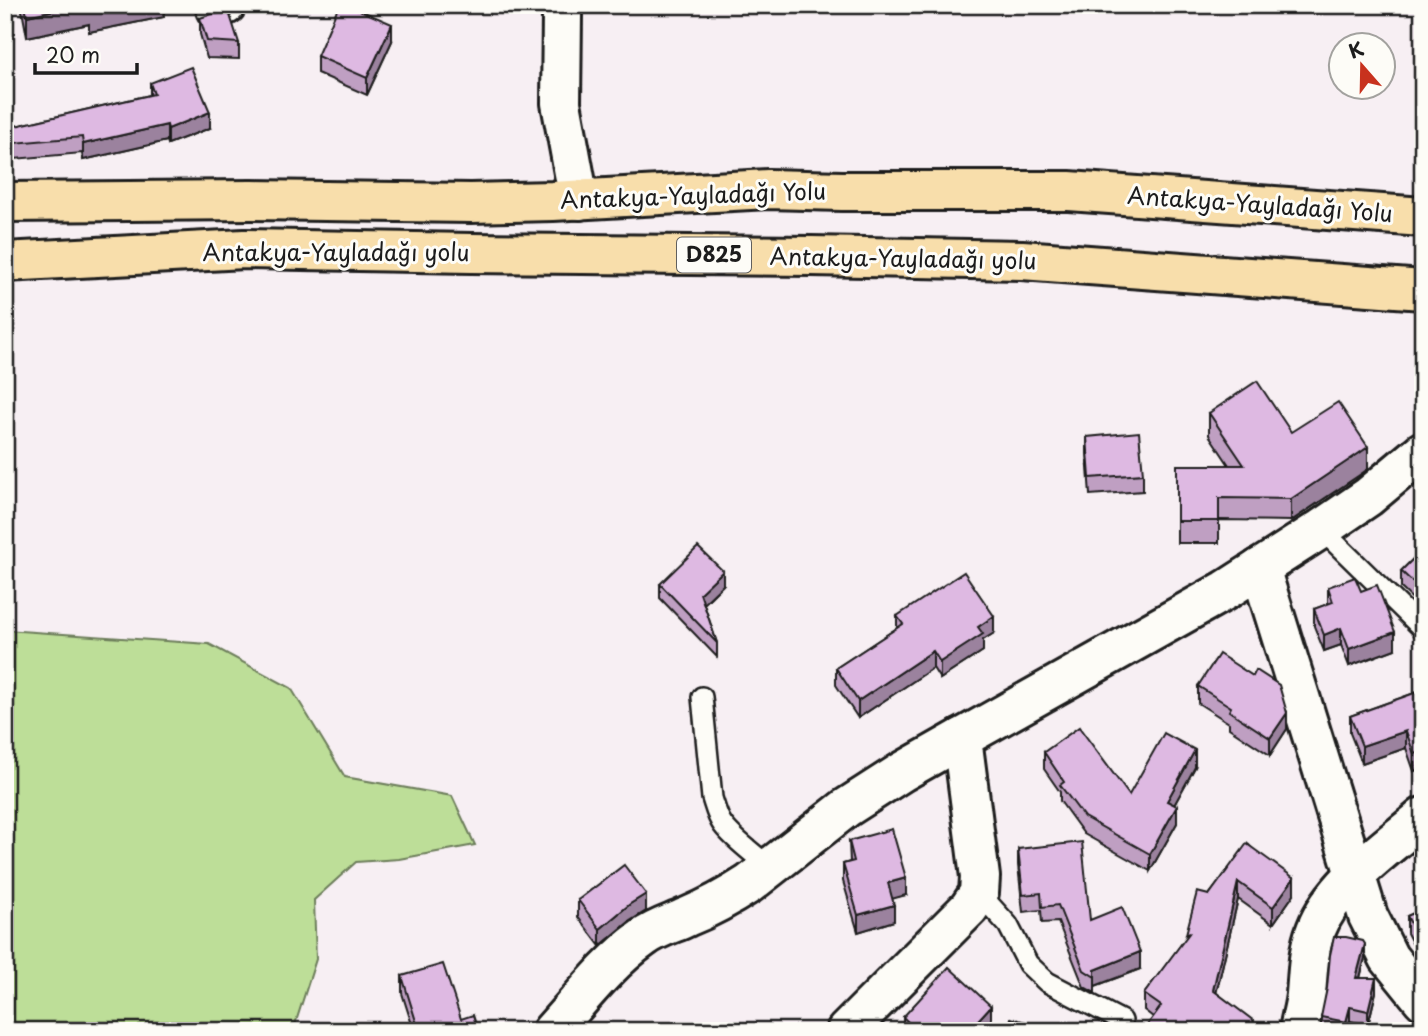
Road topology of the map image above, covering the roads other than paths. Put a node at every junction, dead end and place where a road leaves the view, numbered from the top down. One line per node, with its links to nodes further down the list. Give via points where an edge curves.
1 (559, 5): 2 (street, via 561,103)
2 (579, 200): 3 (highway, Antakya-Yayladağı Yolu); 4 (highway, Antakya-Yayladağı Yolu, via 768,189 1069,191)
3 (5, 202)
4 (1423, 217)
5 (5, 262): 6 (highway, Antakya-Yayladağı yolu / D825, via 244,249 1022,260)
6 (1423, 290)
7 (1423, 451): 8 (street)
8 (1321, 530): 9 (street); 10 (lane)
9 (1260, 568): 12 (street); 15 (street)
10 (1423, 629)
11 (702, 697): 14 (lane, via 716,812 729,832)
12 (962, 738): 14 (street, via 846,808); 16 (street)
13 (1423, 817): 15 (street)
14 (770, 868): 19 (street, via 722,900 643,937)
15 (1355, 875): 17 (street, via 1379,940); 21 (street, via 1316,929)
16 (979, 893): 18 (lane, via 1008,925 1028,964 1040,976); 20 (street)
17 (1423, 1000)
18 (1122, 1021)
19 (552, 1031)
20 (846, 1031)
21 (1299, 1031)

